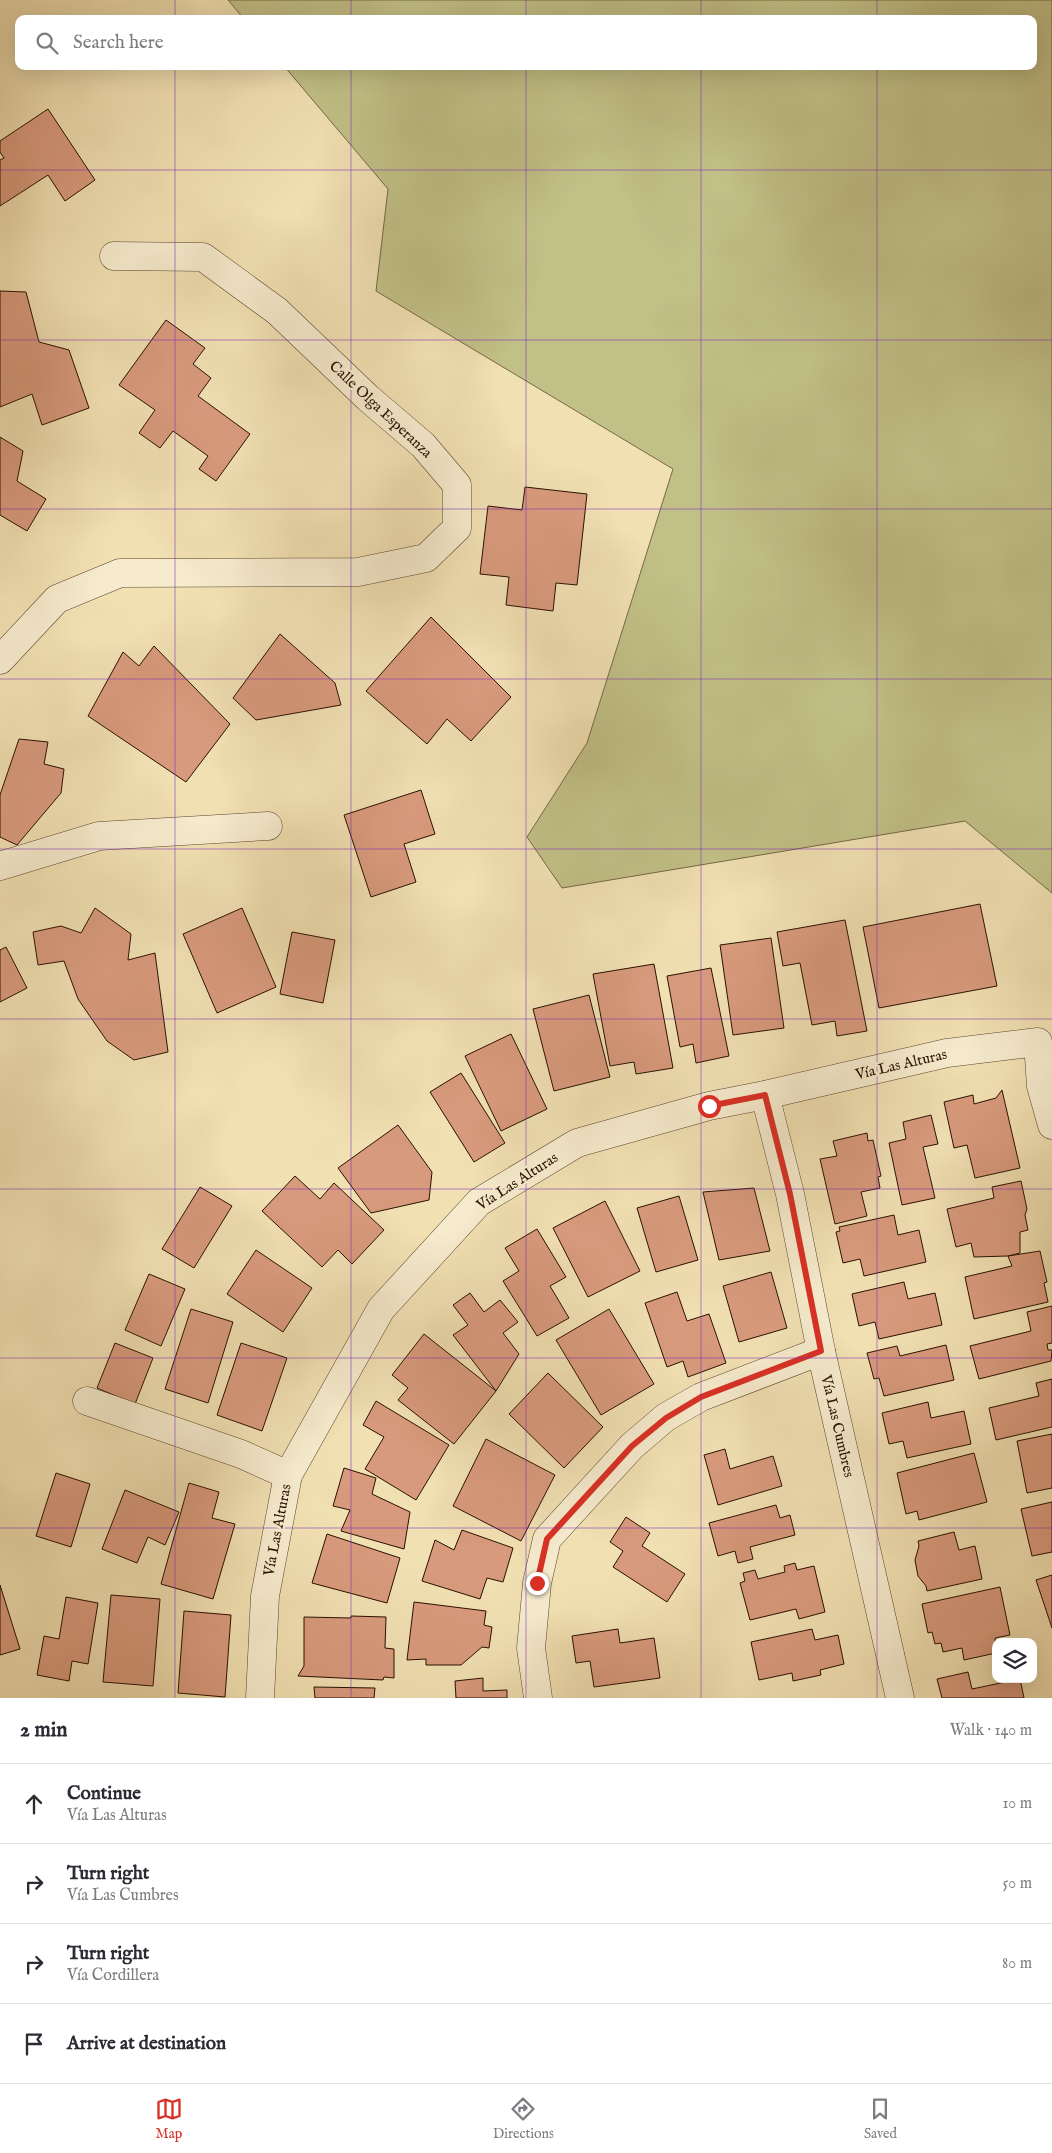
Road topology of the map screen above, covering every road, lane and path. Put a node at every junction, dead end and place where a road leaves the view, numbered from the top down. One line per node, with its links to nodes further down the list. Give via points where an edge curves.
1 (114, 256): 2 (street, Calle Olga Esperanza, via 203,258 277,311 368,398 423,445 457,486 457,528 426,558 358,572 120,573 56,599)
2 (0, 660)
3 (268, 826): 4 (street, via 99,836)
4 (0, 866)
5 (765, 1095): 6 (street, Vía Las Alturas, via 947,1053 1038,1042 1041,1086); 7 (street, Vía Las Cumbres, via 790,1194); 9 (street, Vía Las Alturas, via 709,1106 577,1143 479,1202 381,1309)
6 (1052, 1125)
7 (821, 1351): 11 (street, via 701,1397 666,1418 632,1446 547,1539 537,1583 531,1648); 12 (street, Vía Las Cumbres)
8 (87, 1401): 9 (street, via 241,1454)
9 (288, 1474): 10 (street, Vía Las Alturas, via 265,1596)
10 (260, 1698)
11 (538, 1698)
12 (900, 1698)

